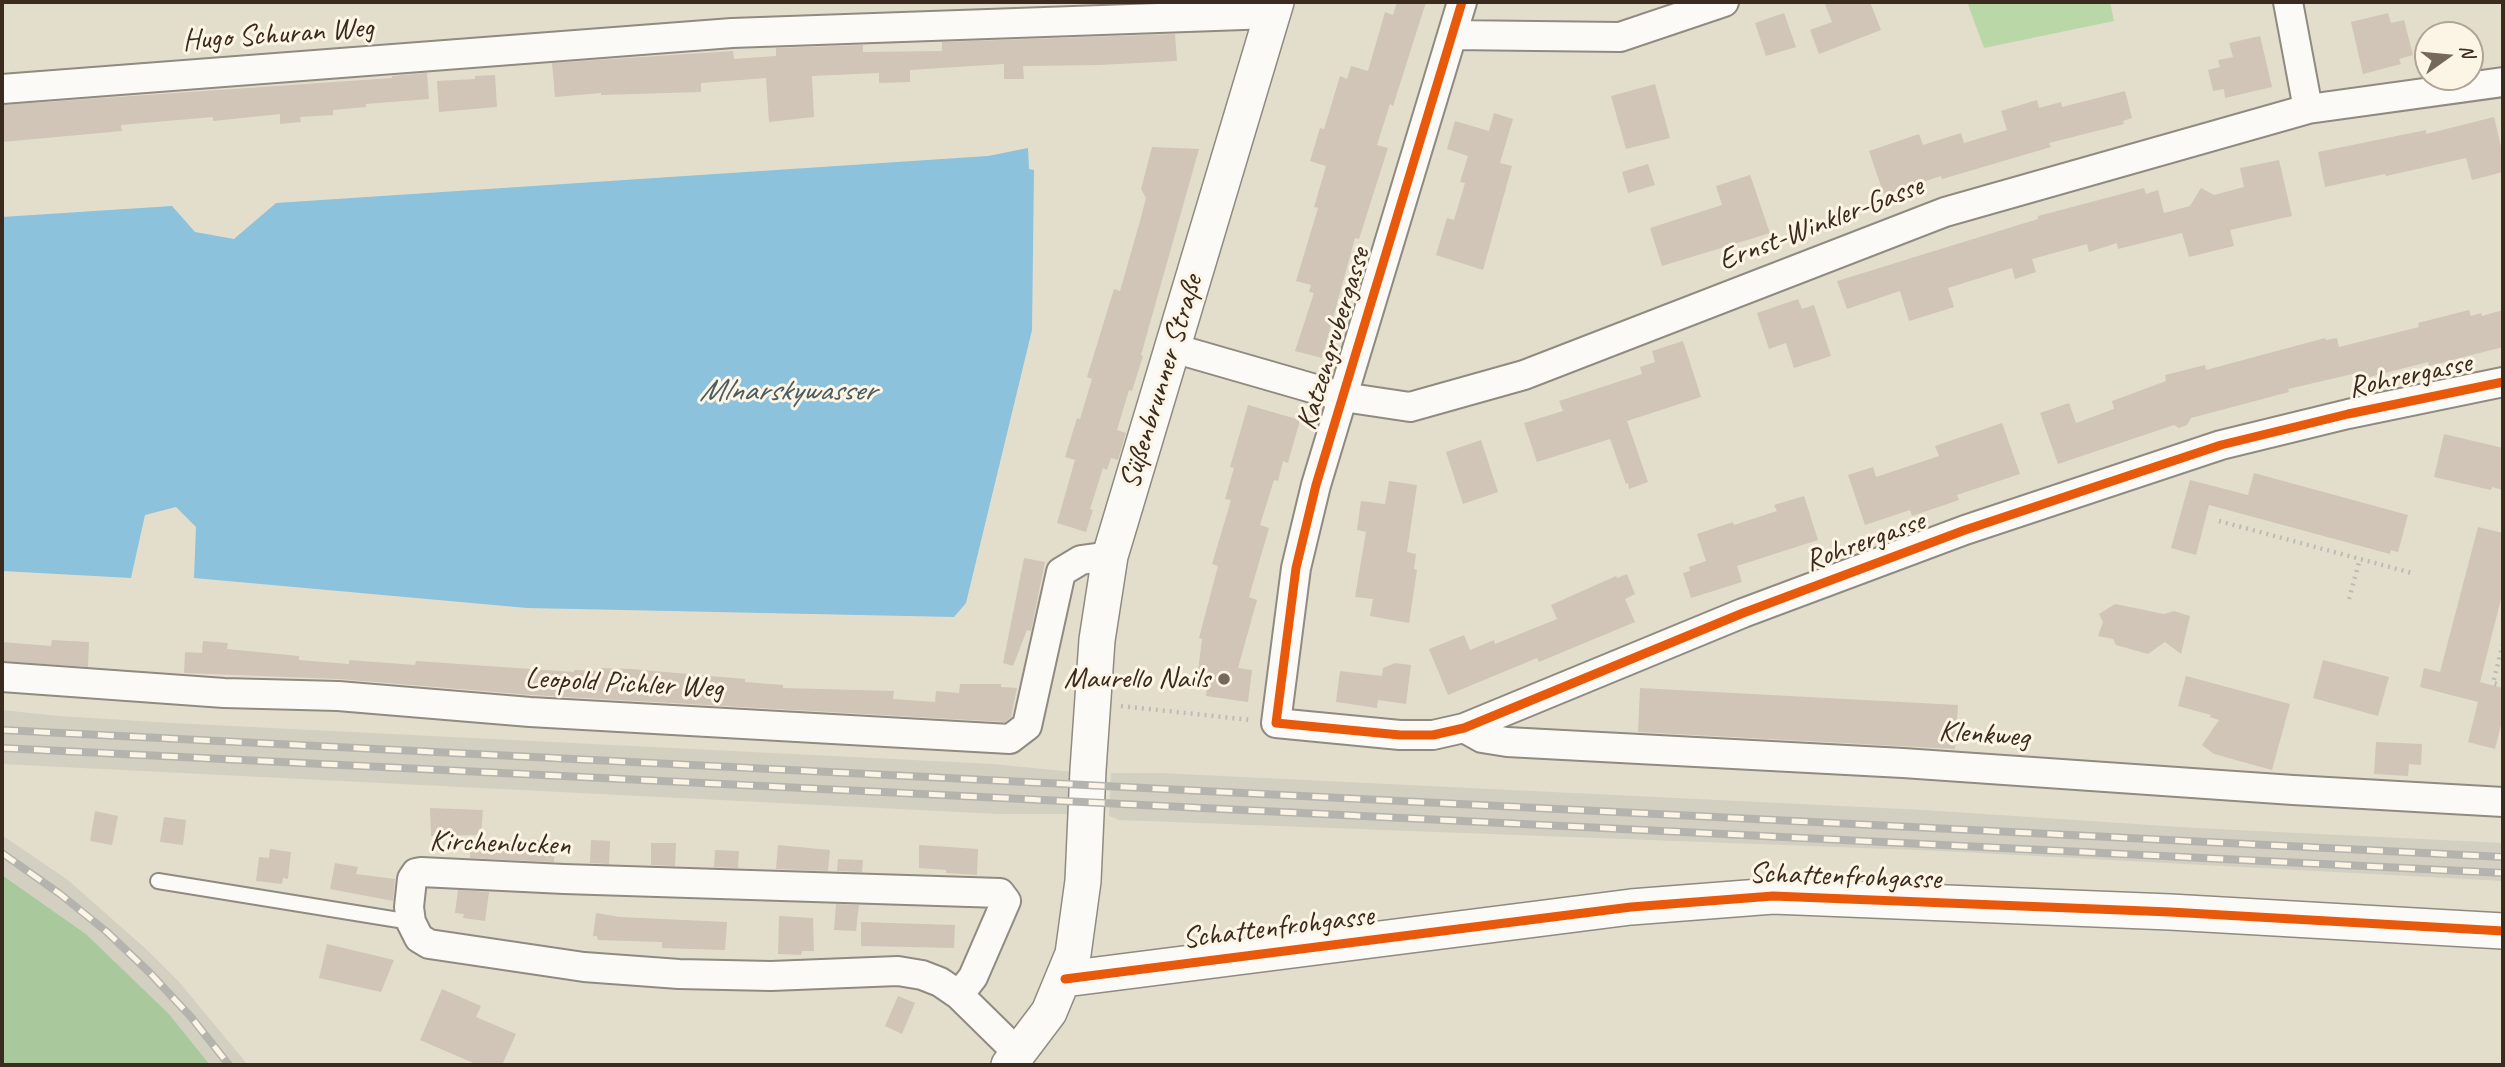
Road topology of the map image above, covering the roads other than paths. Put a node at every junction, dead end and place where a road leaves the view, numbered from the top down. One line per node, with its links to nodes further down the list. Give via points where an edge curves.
1 (1462, 2): 5 (street, Katzengrubergasse)
2 (1724, 2): 5 (street, via 1620,37)
3 (2288, 2): 8 (street)
4 (1274, 8): 7 (street, Hugo Schuran Weg, via 732,33); 9 (street, Süßenbrunner Straße)
5 (1452, 35): 11 (street, Katzengrubergasse)
6 (2503, 82): 8 (street, Ernst-Winkler-Gasse)
7 (2, 89)
8 (2308, 109): 11 (street, Ernst-Winkler-Gasse, via 1945,212 1524,375 1410,407)
9 (1173, 348): 11 (street, Ernst-Winkler-Gasse); 12 (street, Süßenbrunner Straße)
10 (2503, 382): 15 (street, Rohrergasse, via 2208,449 1965,530 1578,679)
11 (1343, 397): 14 (street, Katzengrubergasse, via 1315,485 1296,568)
12 (1110, 556): 13 (street, Leopold Pichler Weg, via 1081,560 1061,572 1027,726 1010,739); 20 (street, Süßenbrunner Straße, via 1097,640 1083,881)
13 (2, 677)
14 (1278, 710): 15 (street, Rohrergasse, via 1400,735 1433,735)
15 (1464, 728): 16 (street, Klenkweg, via 1482,738 1507,742)
16 (2503, 802)
17 (158, 881): 18 (lane)
18 (411, 922): 21 (street, via 419,939 429,944 503,957 692,974 898,971 940,982); 21 (street, Kirchenlucken, via 412,879 421,872 1000,893 1006,901 973,977)
19 (2503, 931): 20 (street, Schattenfrohgasse, via 1773,896 1631,907)
20 (1065, 979): 22 (street, Süßenbrunner Straße, via 1049,1012)
21 (959, 995): 22 (street)
22 (1014, 1060)

